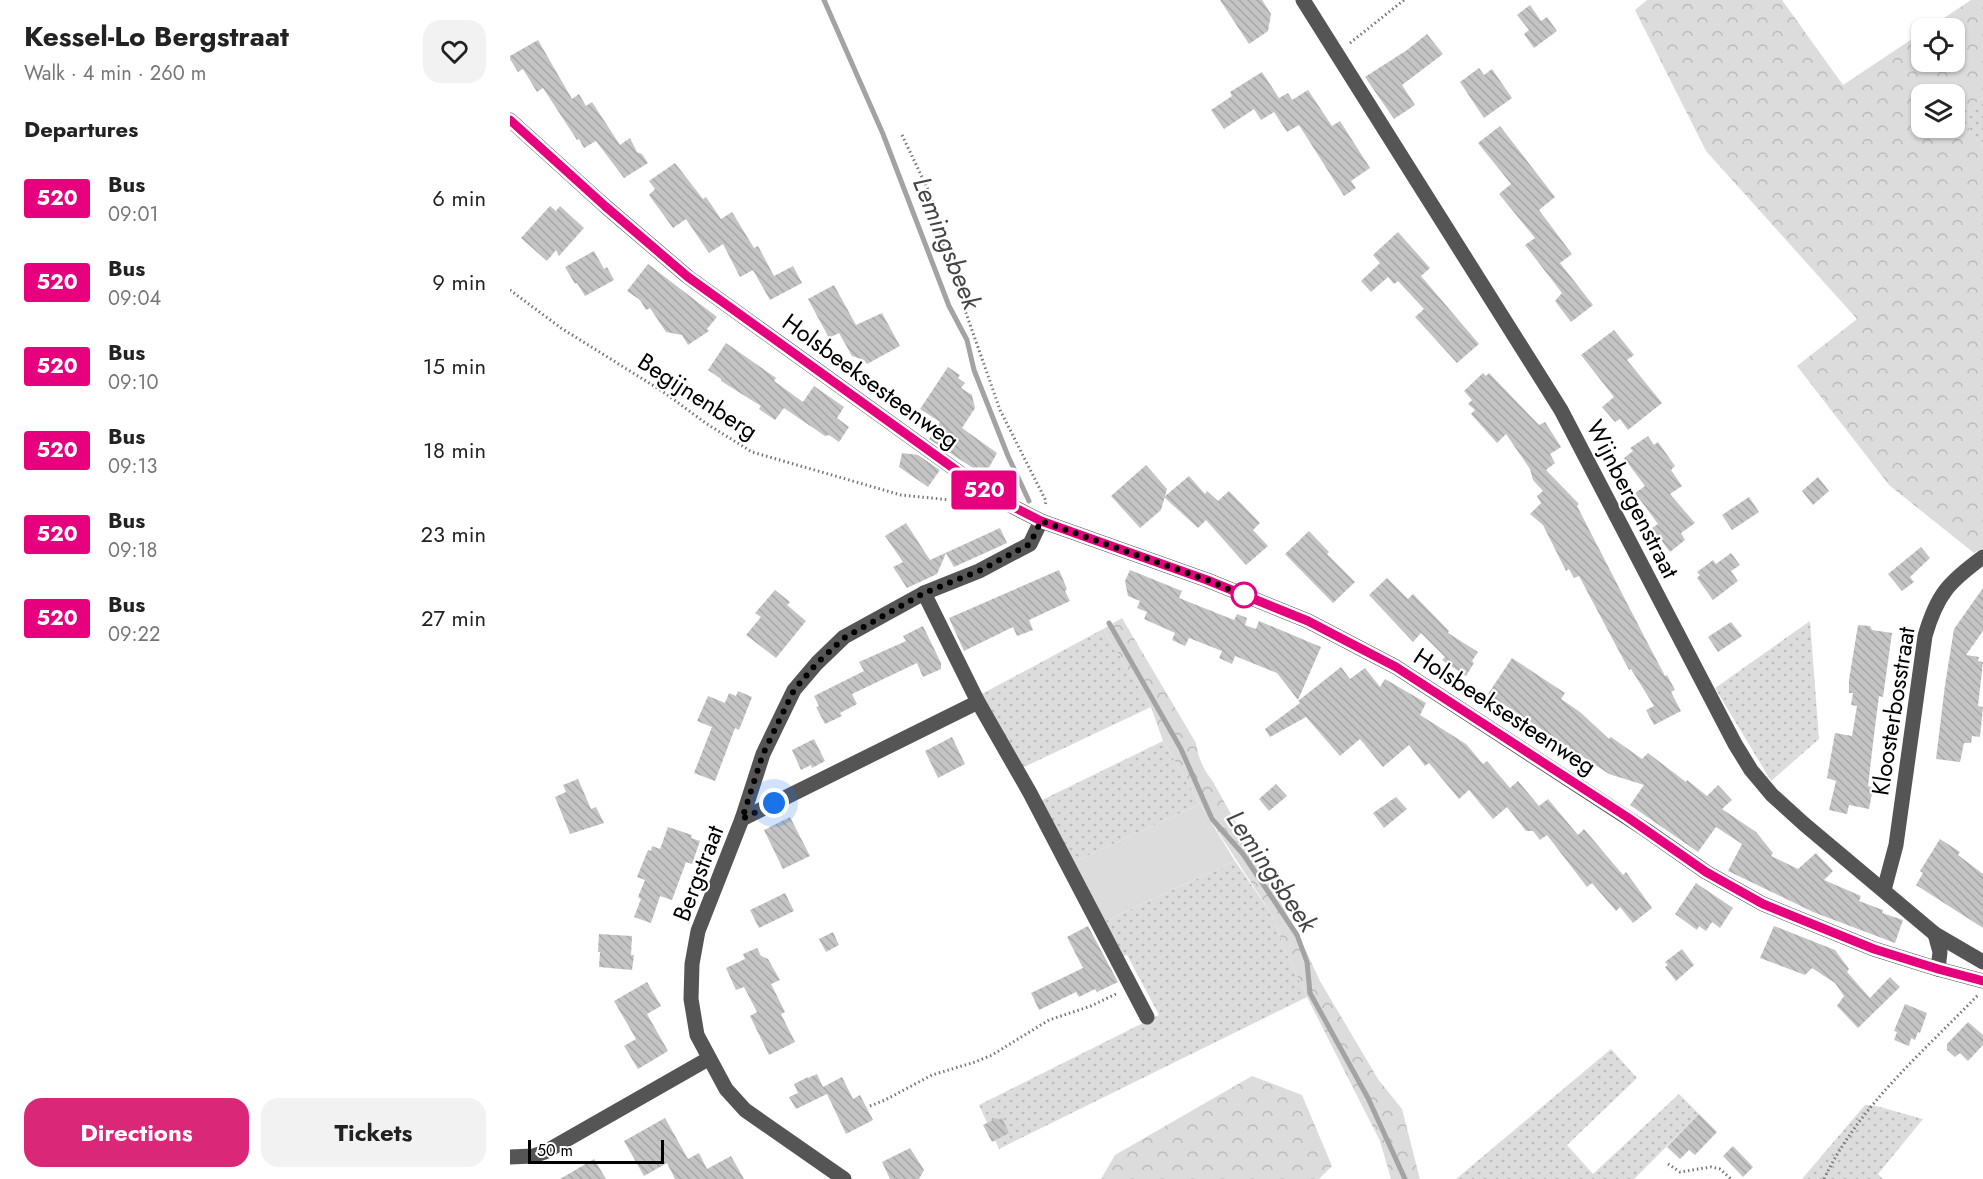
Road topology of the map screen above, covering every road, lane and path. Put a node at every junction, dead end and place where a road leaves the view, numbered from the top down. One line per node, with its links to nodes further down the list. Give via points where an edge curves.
1 (1303, 0): 3 (street, Wijnbergenstraat)
2 (1404, 0): 3 (path)
3 (1337, 53): 13 (street, Wijnbergenstraat, via 1561,410 1751,770 1772,795)
4 (510, 120): 7 (street, Holsbeeksesteenweg, via 688,277)
5 (902, 135): 8 (path, via 931,196 946,256 1000,410 1046,501)
6 (510, 290): 7 (path, Begijnenberg, via 561,328 753,452 901,495 968,503)
7 (992, 496): 8 (street, Holsbeeksesteenweg)
8 (1041, 521): 10 (street, Bergstraat, via 1030,544 979,571); 16 (street, Holsbeeksesteenweg, via 1308,621 1396,667 1731,888 1830,933)
9 (1983, 557): 13 (street, Kloosterbosstraat, via 1941,595 1929,623 1896,845)
10 (924, 593): 11 (street); 12 (street, Bergstraat, via 844,638 794,690 763,754)
11 (978, 702): 12 (street); 18 (street)
12 (742, 819): 21 (street, Bergstraat, via 698,931 692,964 692,1008 697,1035)
13 (1884, 891): 14 (street, Wijnbergenstraat)
14 (1935, 934): 15 (street, Wijnbergenstraat); 16 (street, via 1940,952)
15 (1983, 962)
16 (1938, 969): 17 (street, Holsbeeksesteenweg)
17 (1983, 981)
18 (1131, 987): 20 (street); 22 (path, via 1049,1020 992,1055 932,1075)
19 (1983, 989): 27 (path, via 1876,1101 1836,1154)
20 (1147, 1017)
21 (708, 1059): 23 (street, via 545,1152); 25 (street, Bergstraat, via 726,1089 746,1110)
22 (870, 1106)
23 (510, 1157)
24 (1668, 1164): 26 (path, via 1680,1172 1720,1169)
25 (844, 1179)
26 (1731, 1179)
27 (1824, 1179)

